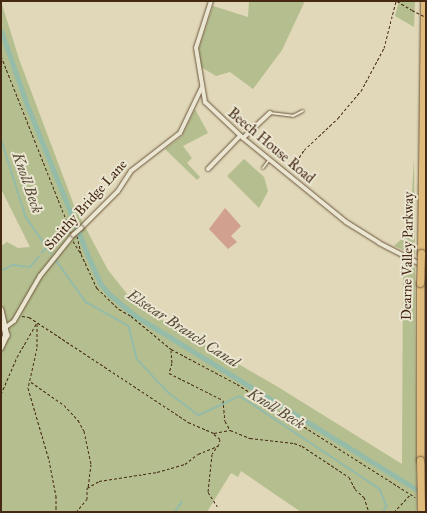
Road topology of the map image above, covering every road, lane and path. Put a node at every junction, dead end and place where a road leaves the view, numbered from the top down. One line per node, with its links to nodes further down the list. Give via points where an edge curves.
1 (211, 1): 6 (street, Beech House Road, via 196,48)
2 (397, 1): 4 (path, bridge); 13 (path, via 384,48 360,91 338,118 304,150)
3 (424, 1): 30 (highway, Dearne Valley Parkway, bridge)
4 (426, 17)
5 (1, 56): 14 (path, via 66,219)
6 (202, 87): 9 (street, Beech House Road, via 205,102); 15 (street, Smithy Bridge Lane, bridge, via 180,133 131,171 118,190)
7 (303, 112): 8 (lane, via 293,116)
8 (270, 113): 9 (street)
9 (242, 137): 10 (street, Beech House Road); 12 (street)
10 (269, 159): 11 (lane); 13 (street, Beech House Road)
11 (263, 168)
12 (208, 169)
13 (288, 175): 16 (street, Beech House Road, via 346,222)
14 (74, 229)
15 (75, 234): 18 (street, Smithy Bridge Lane, via 40,276); 22 (path, via 97,288)
16 (426, 267)
17 (1, 310): 20 (main road)
18 (17, 316): 19 (path, via 29,317); 20 (street, Smithy Bridge Lane)
19 (37, 322): 23 (path, via 37,348); 24 (path, via 17,357); 26 (path, via 188,422)
20 (6, 327): 21 (main road, via 7,335)
21 (1, 348)
22 (171, 349): 25 (path, via 172,363 169,373 223,400 225,421); 34 (path, via 237,384 410,494)
23 (30, 382): 28 (path, via 64,405 78,420 84,431 91,464); 31 (path, via 28,388 50,460)
24 (1, 394)
25 (230, 430): 26 (path); 33 (path, via 250,438 302,446 349,477 355,489 364,497)
26 (214, 433): 27 (path, via 220,439)
27 (218, 446): 28 (path, via 178,466 99,481); 29 (path, via 212,454 208,477 208,492)
28 (88, 488): 32 (path, via 87,499)
29 (217, 506)
30 (420, 510)
31 (56, 512)
32 (76, 512)
33 (369, 512)
34 (394, 512)

